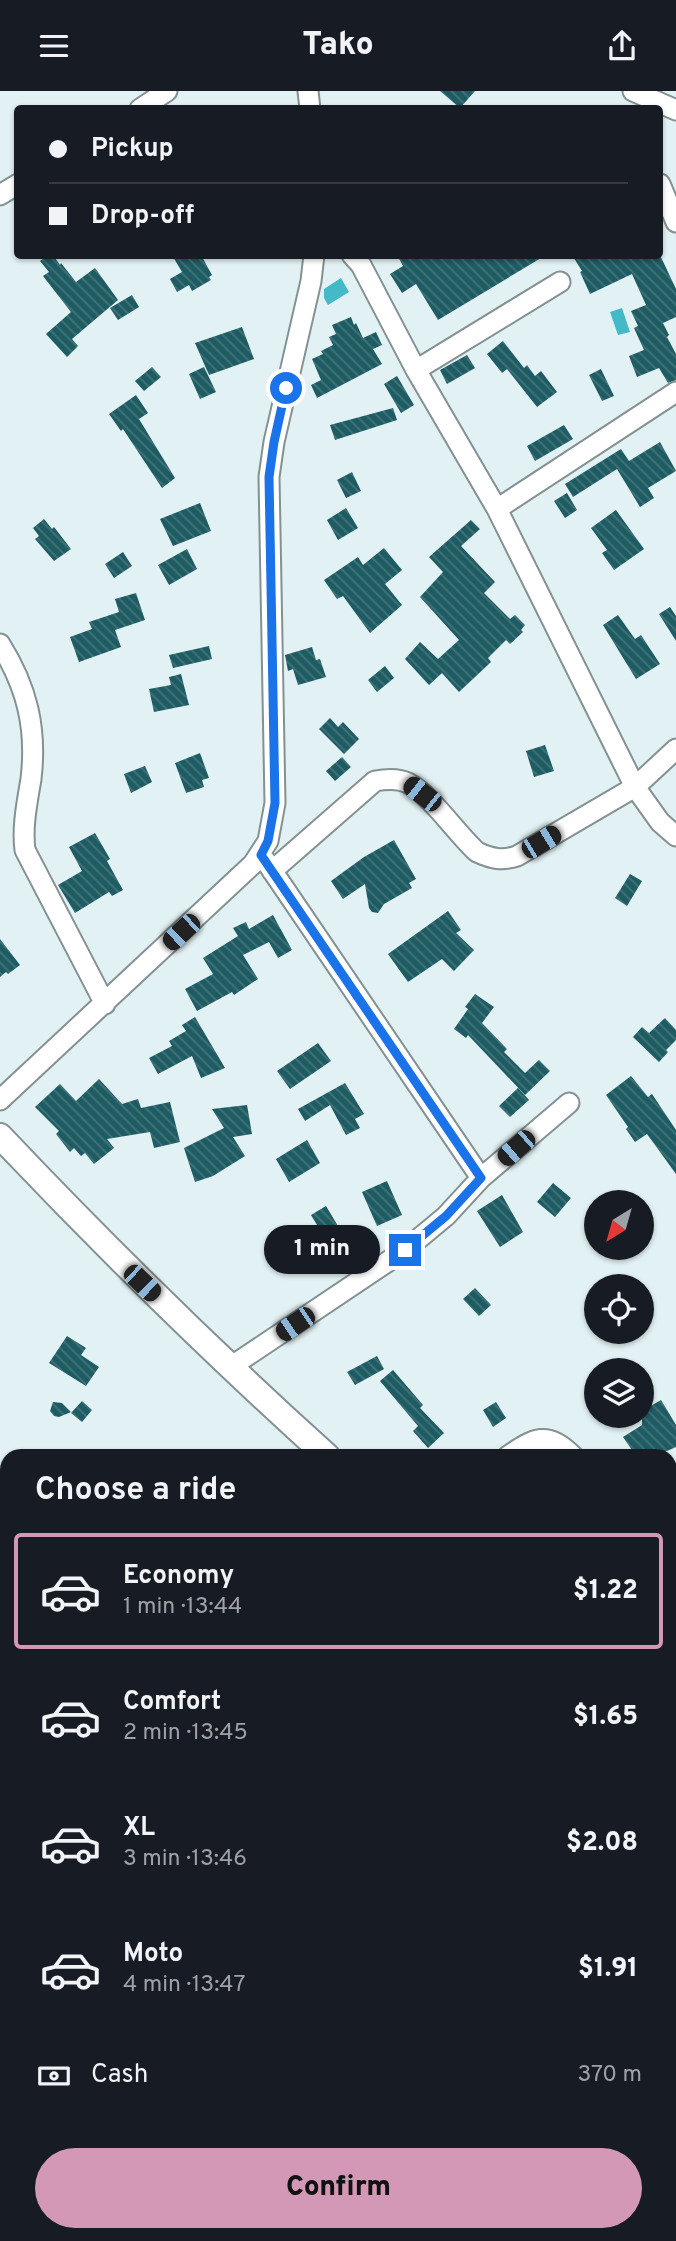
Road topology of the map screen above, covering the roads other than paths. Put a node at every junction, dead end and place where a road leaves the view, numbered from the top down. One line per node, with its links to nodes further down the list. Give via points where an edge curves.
1 (167, 91): 3 (street)
2 (633, 91): 4 (street)
3 (146, 105)
4 (676, 110)
5 (663, 191): 6 (street)
6 (676, 222)
7 (314, 259): 17 (street, via 269,477 275,803)
8 (356, 259): 10 (street)
9 (560, 282): 10 (street)
10 (416, 370): 12 (street)
11 (676, 392): 12 (street)
12 (497, 509): 15 (street)
13 (0, 644): 18 (street, via 24,689 33,738 25,850)
14 (676, 749): 15 (street)
15 (635, 787): 16 (street); 17 (street, via 517,856 500,860 477,852 408,783 375,781)
16 (676, 836)
17 (267, 863): 18 (street); 22 (street)
18 (105, 1004): 19 (street)
19 (0, 1100)
20 (569, 1103): 22 (street)
21 (0, 1136): 23 (street)
22 (481, 1178): 23 (street, via 446,1216 405,1250)
23 (229, 1368): 24 (street)
24 (319, 1449)
25 (518, 1449): 26 (street, via 540,1439)
26 (565, 1449)

